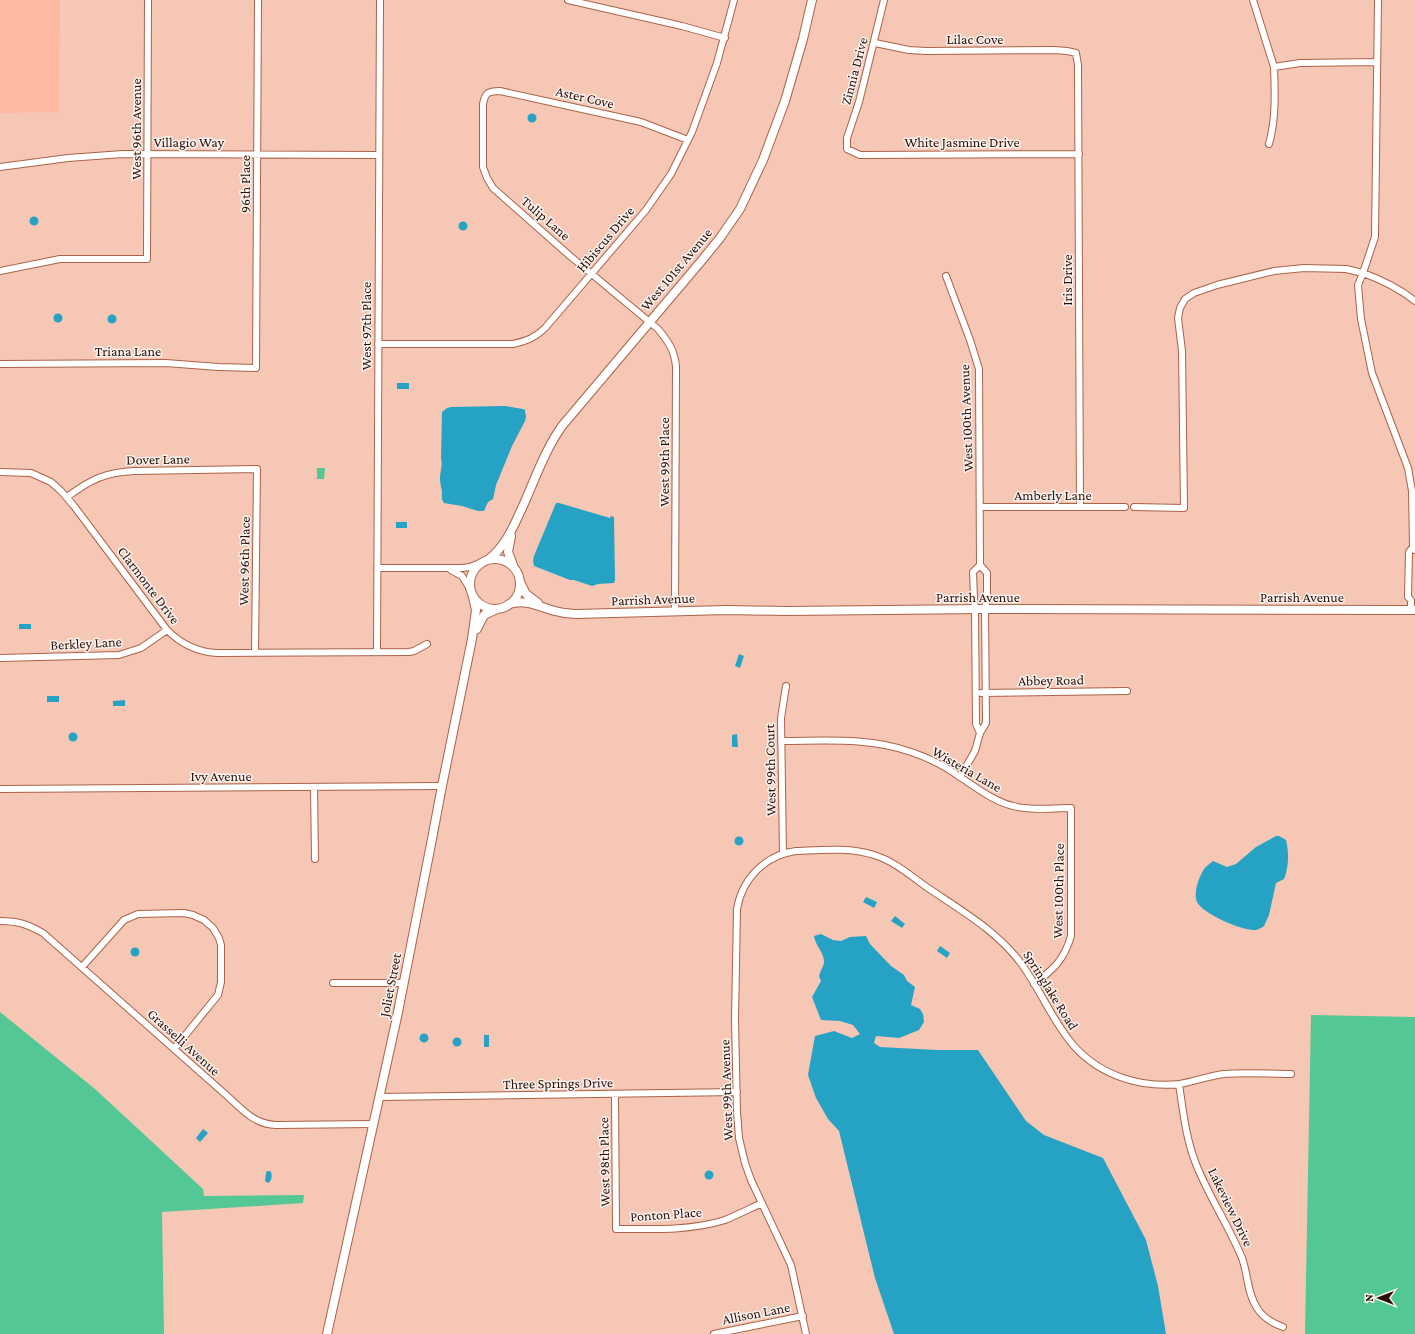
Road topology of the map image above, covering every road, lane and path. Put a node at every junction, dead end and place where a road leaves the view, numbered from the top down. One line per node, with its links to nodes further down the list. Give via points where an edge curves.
1 (148, 0): 19 (street, West 96th Avenue)
2 (258, 0): 20 (street, 96th Place)
3 (380, 0): 22 (street, West 97th Place)
4 (568, 0): 10 (street)
5 (734, 0): 10 (street, Hibiscus Drive)
6 (812, 0): 29 (street, West 101st Avenue, via 785,101 763,160 744,200 720,238)
7 (884, 0): 11 (street, Zinnia Drive)
8 (1253, 0): 14 (street)
9 (1378, 0): 13 (street)
10 (725, 38): 16 (street, Hibiscus Drive)
11 (875, 42): 12 (street, Lilac Cove, via 909,50 1054,50); 18 (street, Zinnia Drive, via 847,138)
12 (1076, 54): 21 (street, Iris Drive)
13 (1377, 62): 14 (street, via 1300,63); 25 (street, via 1375,237)
14 (1274, 67): 17 (street, via 1275,104)
15 (483, 104): 16 (street, Aster Cove, via 488,93 500,90 641,122); 26 (street, Tulip Lane, via 483,167 489,183)
16 (688, 140): 26 (street, Hibiscus Drive, via 671,174 655,198)
17 (1269, 144)
18 (847, 149): 21 (street, White Jasmine Drive, via 860,155)
19 (147, 154): 20 (street, Villagio Way); 23 (street, Villagio Way, via 68,158); 24 (street, West 96th Avenue, via 147,259 60,259)
20 (257, 154): 22 (street, Villagio Way); 32 (street, 96th Place)
21 (1079, 154): 37 (street, Iris Drive)
22 (378, 155): 30 (street, West 97th Place)
23 (0, 168)
24 (0, 271)
25 (1363, 273): 28 (street, via 1380,279); 39 (street, via 1346,269 1304,268 1274,271 1217,285 1185,299 1178,318 1182,351 1184,508); 41 (street, via 1358,285 1361,319 1372,373 1408,468 1412,491)
26 (592, 274): 29 (street, Tulip Lane); 30 (street, Hibiscus Drive, via 545,328 525,341 512,344)
27 (946, 276): 36 (street, West 100th Avenue, via 979,369)
28 (1415, 301)
29 (649, 322): 40 (street, West 101st Avenue, via 557,433); 57 (street, West 99th Place, via 667,339 676,361)
30 (378, 344): 45 (street, West 97th Place)
31 (0, 364): 32 (street, Triana Lane, via 166,362)
32 (256, 368)
33 (257, 469): 35 (street, Dover Lane, via 116,472 94,479); 61 (street, West 96th Place)
34 (0, 472): 35 (street, Clarmonte Drive, via 24,472 38,476 51,482)
35 (67, 497): 58 (street, Clarmonte Drive)
36 (980, 507): 37 (street, Amberly Lane); 44 (street, West 100th Avenue)
37 (1080, 507): 38 (street, Amberly Lane)
38 (1125, 507)
39 (1134, 507)
40 (512, 530): 42 (street, West 101st Avenue); 47 (street, West 101st Avenue, via 508,552)
41 (1414, 548): 50 (street, via 1409,552 1408,597)
42 (489, 559): 43 (street); 47 (street, via 504,560)
43 (480, 563): 46 (street, via 466,568); 49 (street, via 472,572)
44 (980, 565): 54 (street, West 100th Avenue, via 987,573); 55 (street, West 100th Avenue, via 973,572)
45 (377, 568): 46 (street); 62 (street, West 97th Place)
46 (447, 568): 49 (street, via 462,576)
47 (514, 568): 48 (street, Parrish Avenue)
48 (519, 579): 51 (street, via 515,599); 52 (street, Parrish Avenue, via 526,594)
49 (472, 593): 53 (street, via 482,605); 59 (street, Joliet Street, via 476,610)
50 (1413, 598): 56 (street)
51 (509, 604): 52 (street, Parrish Avenue, via 526,602); 53 (street, Parrish Avenue)
52 (542, 606): 57 (street, Parrish Avenue, via 562,613 576,614)
53 (497, 608): 59 (street, Joliet Street, via 483,617)
54 (985, 609): 55 (street, Parrish Avenue); 56 (street, Parrish Avenue); 67 (street, West 100th Avenue)
55 (975, 610): 57 (street, Parrish Avenue); 66 (street, West 100th Avenue)
56 (1413, 610)
57 (675, 611)
58 (167, 630): 61 (street, Clarmonte Drive, via 181,643 203,651); 63 (street, Berkley Lane, via 141,648 119,655)
59 (472, 639): 71 (street, Joliet Street)
60 (427, 644): 62 (street, Clarmonte Drive, via 414,651)
61 (255, 652): 62 (street, Clarmonte Drive)
62 (377, 652)
63 (0, 658)
64 (786, 686): 69 (street, West 99th Court, via 782,710)
65 (1127, 691): 67 (street, Abbey Road)
66 (976, 693): 67 (street, Abbey Road); 68 (street, West 100th Avenue, via 976,724)
67 (985, 693): 68 (street, West 100th Avenue, via 986,723)
68 (980, 733): 70 (street, West 100th Avenue, via 975,751)
69 (782, 741): 70 (street, Wisteria Lane, via 851,741 883,744 921,756); 75 (street, West 99th Court)
70 (960, 776): 74 (street, Wisteria Lane, via 990,797 1014,806)
71 (442, 786): 72 (street, Ivy Avenue); 79 (street, Joliet Street)
72 (314, 787): 73 (street, Ivy Avenue); 76 (street)
73 (0, 790)
74 (1070, 808): 81 (street, West 100th Place, via 1071,936 1059,963)
75 (783, 854): 81 (street, Springlake Road, via 853,850 883,858 992,932 1013,952); 85 (street, West 99th Avenue, via 755,871 744,886 738,901)
76 (315, 859)
77 (0, 921): 78 (street, Grasselli Avenue, via 28,924 43,933)
78 (82, 967): 82 (street, Grasselli Avenue); 82 (street, via 130,916 184,913 204,920 213,928 220,938 221,945 221,987 215,1000)
79 (404, 983): 80 (street); 87 (street, Joliet Street)
80 (333, 984)
81 (1034, 984): 84 (street, Springlake Road, via 1064,1036 1093,1064 1139,1082)
82 (174, 1049): 88 (street, Grasselli Avenue, via 259,1122 276,1125)
83 (1291, 1074): 84 (street, Springlake Road, via 1226,1074)
84 (1179, 1084): 92 (street, Lakeview Drive, via 1187,1132 1196,1162 1241,1256 1253,1301 1266,1318)
85 (737, 1092): 86 (street, Three Springs Drive); 89 (street, West 99th Avenue, via 740,1147 750,1180)
86 (615, 1094): 87 (street, Three Springs Drive); 90 (street, West 98th Place)
87 (379, 1097): 88 (street, Joliet Street)
88 (373, 1124): 93 (street, Joliet Street)
89 (762, 1203): 90 (street, Ponton Place, via 725,1220 695,1226); 91 (street, West 99th Avenue, via 791,1265)
90 (616, 1230)
91 (803, 1316): 94 (street, Allison Lane); 95 (street, West 99th Avenue)
92 (1283, 1327)
93 (327, 1334)
94 (714, 1334)
95 (806, 1334)

